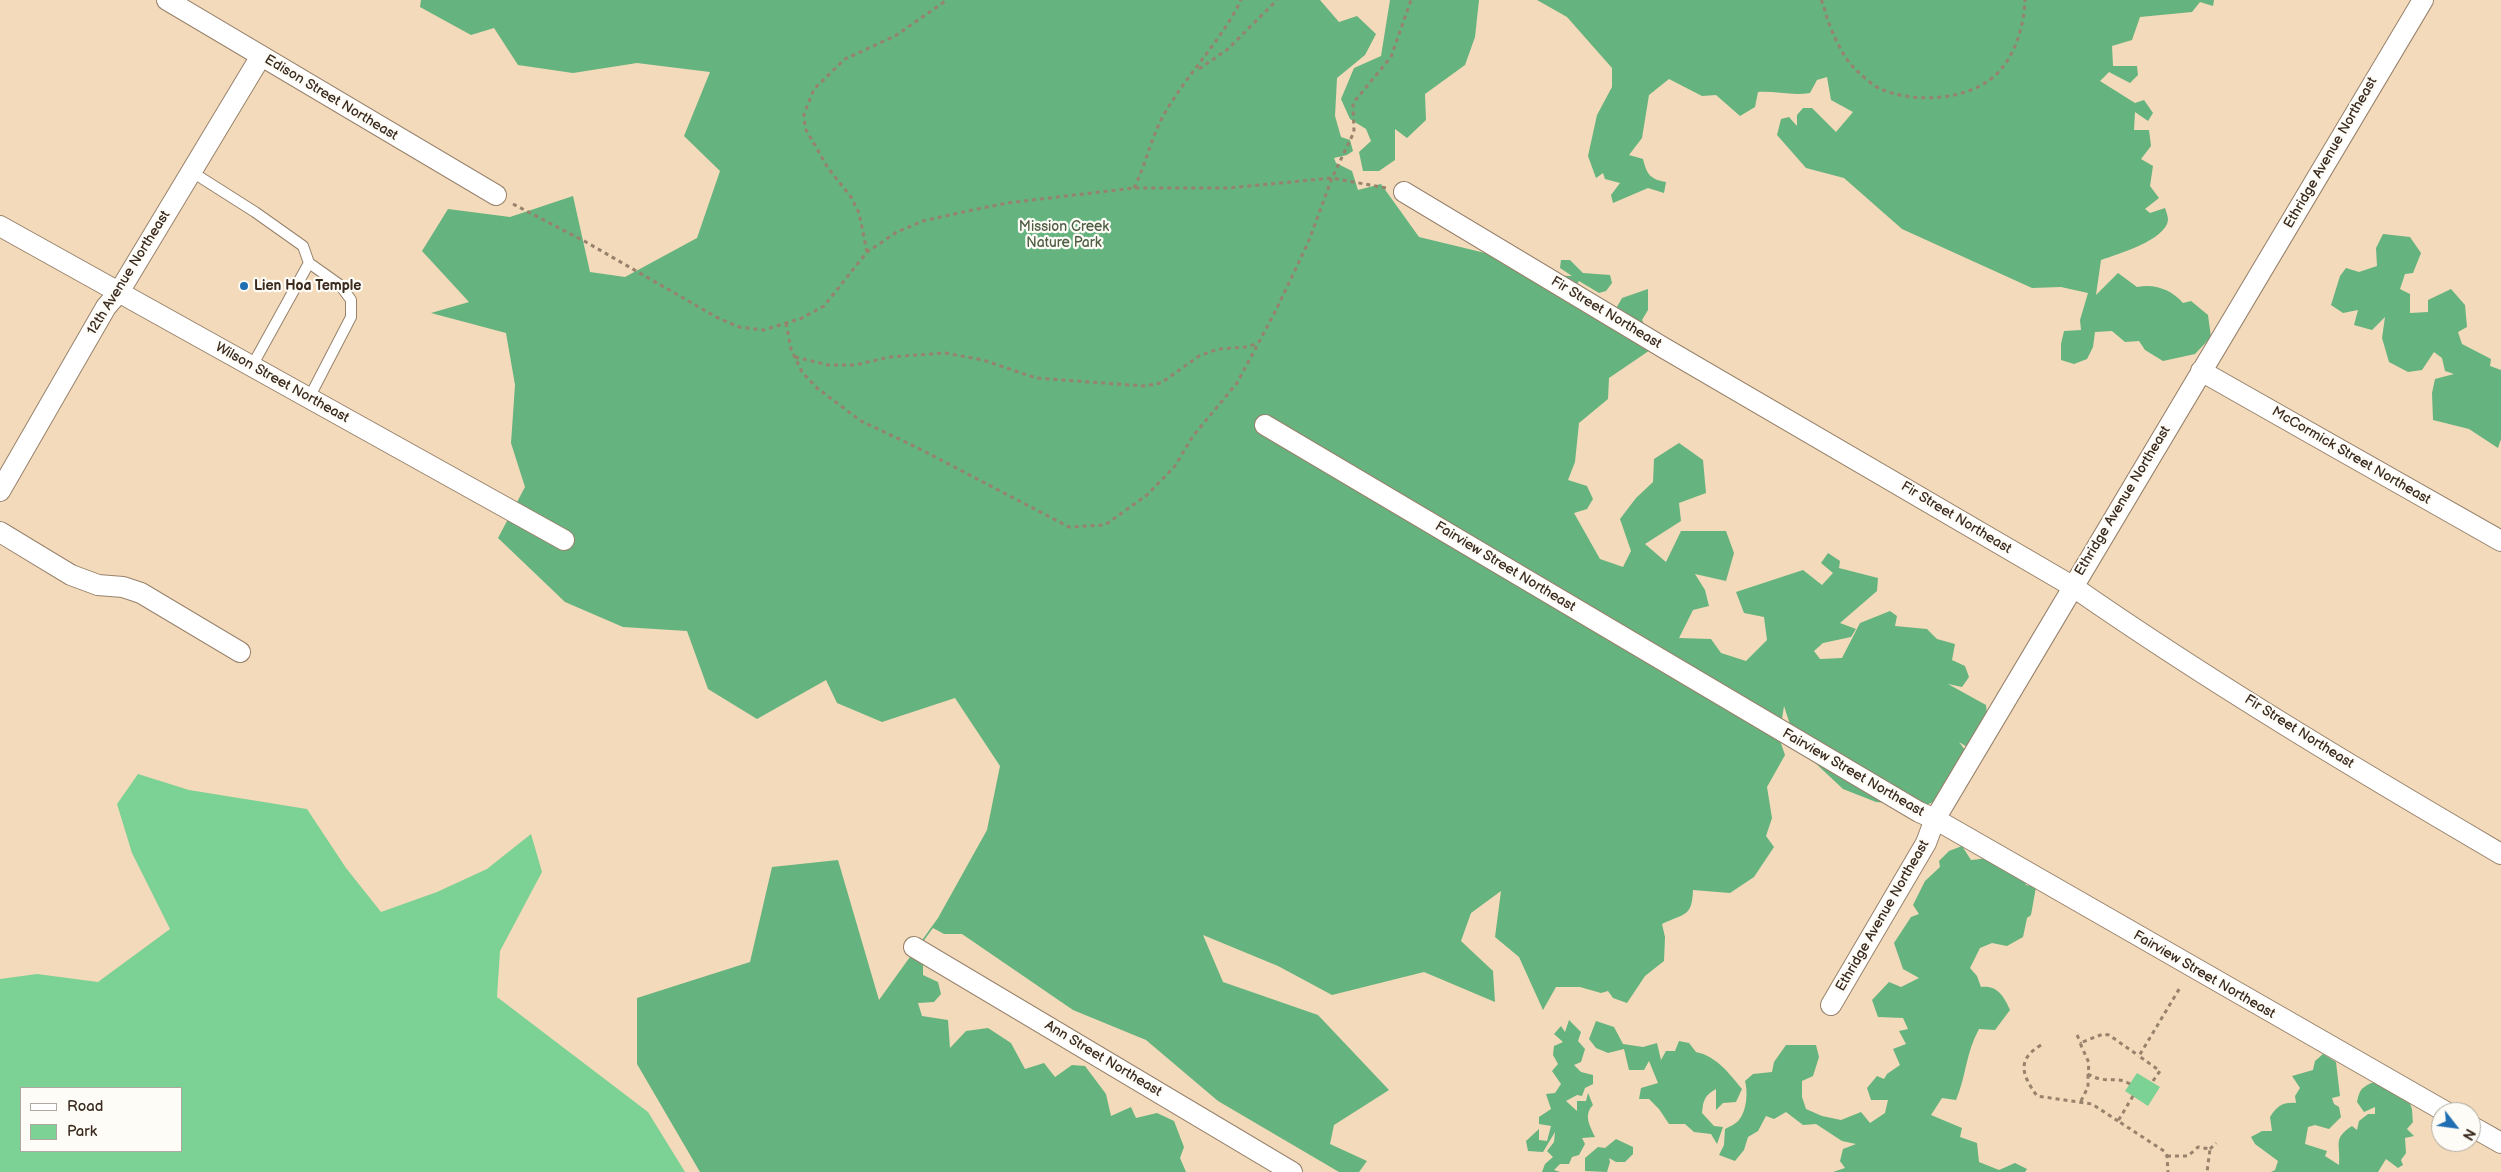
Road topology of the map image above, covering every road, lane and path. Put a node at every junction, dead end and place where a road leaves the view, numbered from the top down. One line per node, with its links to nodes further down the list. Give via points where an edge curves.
1 (167, 0): 9 (street, Edison Street Northeast)
2 (947, 0): 17 (path, via 895,36 845,59 814,89 804,114 805,128 859,213)
3 (1241, 0): 10 (path, via 1229,25)
4 (1277, 0): 10 (path, via 1228,49)
5 (1411, 0): 12 (path, via 1391,57 1353,103 1354,132)
6 (1820, 0): 7 (path, via 1838,44 1856,69 1880,89 1908,98 1933,99 1983,84 2002,68 2016,42 2024,17)
7 (2025, 0)
8 (2423, 0): 24 (street, Ethridge Avenue Northeast)
9 (261, 56): 11 (street, 12th Avenue Northeast); 15 (street, Edison Street Northeast)
10 (1196, 71): 13 (path, via 1167,110 1151,140)
11 (192, 172): 18 (lane, via 303,246); 19 (street, 12th Avenue Northeast)
12 (1332, 178): 13 (path, via 1228,188); 14 (path); 21 (path, via 1308,242)
13 (1134, 188): 17 (path, via 1007,203 923,221 897,232)
14 (1404, 192): 31 (street, Fir Street Northeast)
15 (496, 196): 20 (path, via 586,242 716,317 739,327 764,330)
16 (0, 226): 19 (street, Wilson Street Northeast)
17 (867, 252): 20 (path, via 824,306)
18 (309, 263): 23 (lane); 25 (lane, via 340,285 351,300 351,317)
19 (119, 292): 23 (street, Wilson Street Northeast); 27 (street, 12th Avenue Northeast, via 106,307)
20 (786, 323): 22 (path)
21 (1259, 343): 22 (path, via 1218,349 1199,356 1161,383 1144,386 1036,378 983,360 945,353 890,356 855,365 828,364); 22 (path, via 1236,383 1193,436 1175,466 1148,495 1105,525 1068,527 861,421 817,388 802,372)
22 (795, 357)
23 (252, 366): 25 (street, Wilson Street Northeast)
24 (2201, 371): 30 (street, McCormick Street Northeast); 31 (street, Ethridge Avenue Northeast)
25 (309, 398): 29 (street, Wilson Street Northeast)
26 (1265, 425): 33 (street, Fairview Street Northeast)
27 (0, 491)
28 (0, 532): 32 (street, via 71,574 98,585 123,587 141,593)
29 (564, 540)
30 (2501, 541)
31 (2072, 586): 33 (street, Ethridge Avenue Northeast); 34 (street, Fir Street Northeast, via 2393,791)
32 (240, 652)
33 (1935, 819): 37 (street, Ethridge Avenue Northeast, via 1926,844); 47 (street, Fairview Street Northeast)
34 (2501, 854)
35 (914, 947): 54 (street, Ann Street Northeast)
36 (2181, 986): 41 (path)
37 (1832, 1005)
38 (2077, 1035): 39 (path)
39 (2081, 1043): 41 (path, via 2103,1034 2109,1035); 42 (path, via 2089,1063)
40 (2042, 1045): 46 (path, via 2030,1051 2025,1060 2023,1072 2034,1092 2048,1100)
41 (2139, 1056): 43 (path, via 2160,1070)
42 (2088, 1074): 44 (path, via 2105,1082 2119,1080); 46 (path, via 2088,1087)
43 (2153, 1082)
44 (2130, 1084)
45 (2133, 1096): 48 (path)
46 (2081, 1101): 48 (path, via 2092,1104)
47 (2431, 1103)
48 (2118, 1121): 53 (path)
49 (2481, 1132): 51 (street)
50 (2216, 1142): 52 (path)
51 (2501, 1143)
52 (2210, 1149): 53 (path, via 2198,1147 2188,1156); 56 (path)
53 (2167, 1156): 55 (path)
54 (1292, 1172)
55 (2168, 1172)
56 (2207, 1172)

